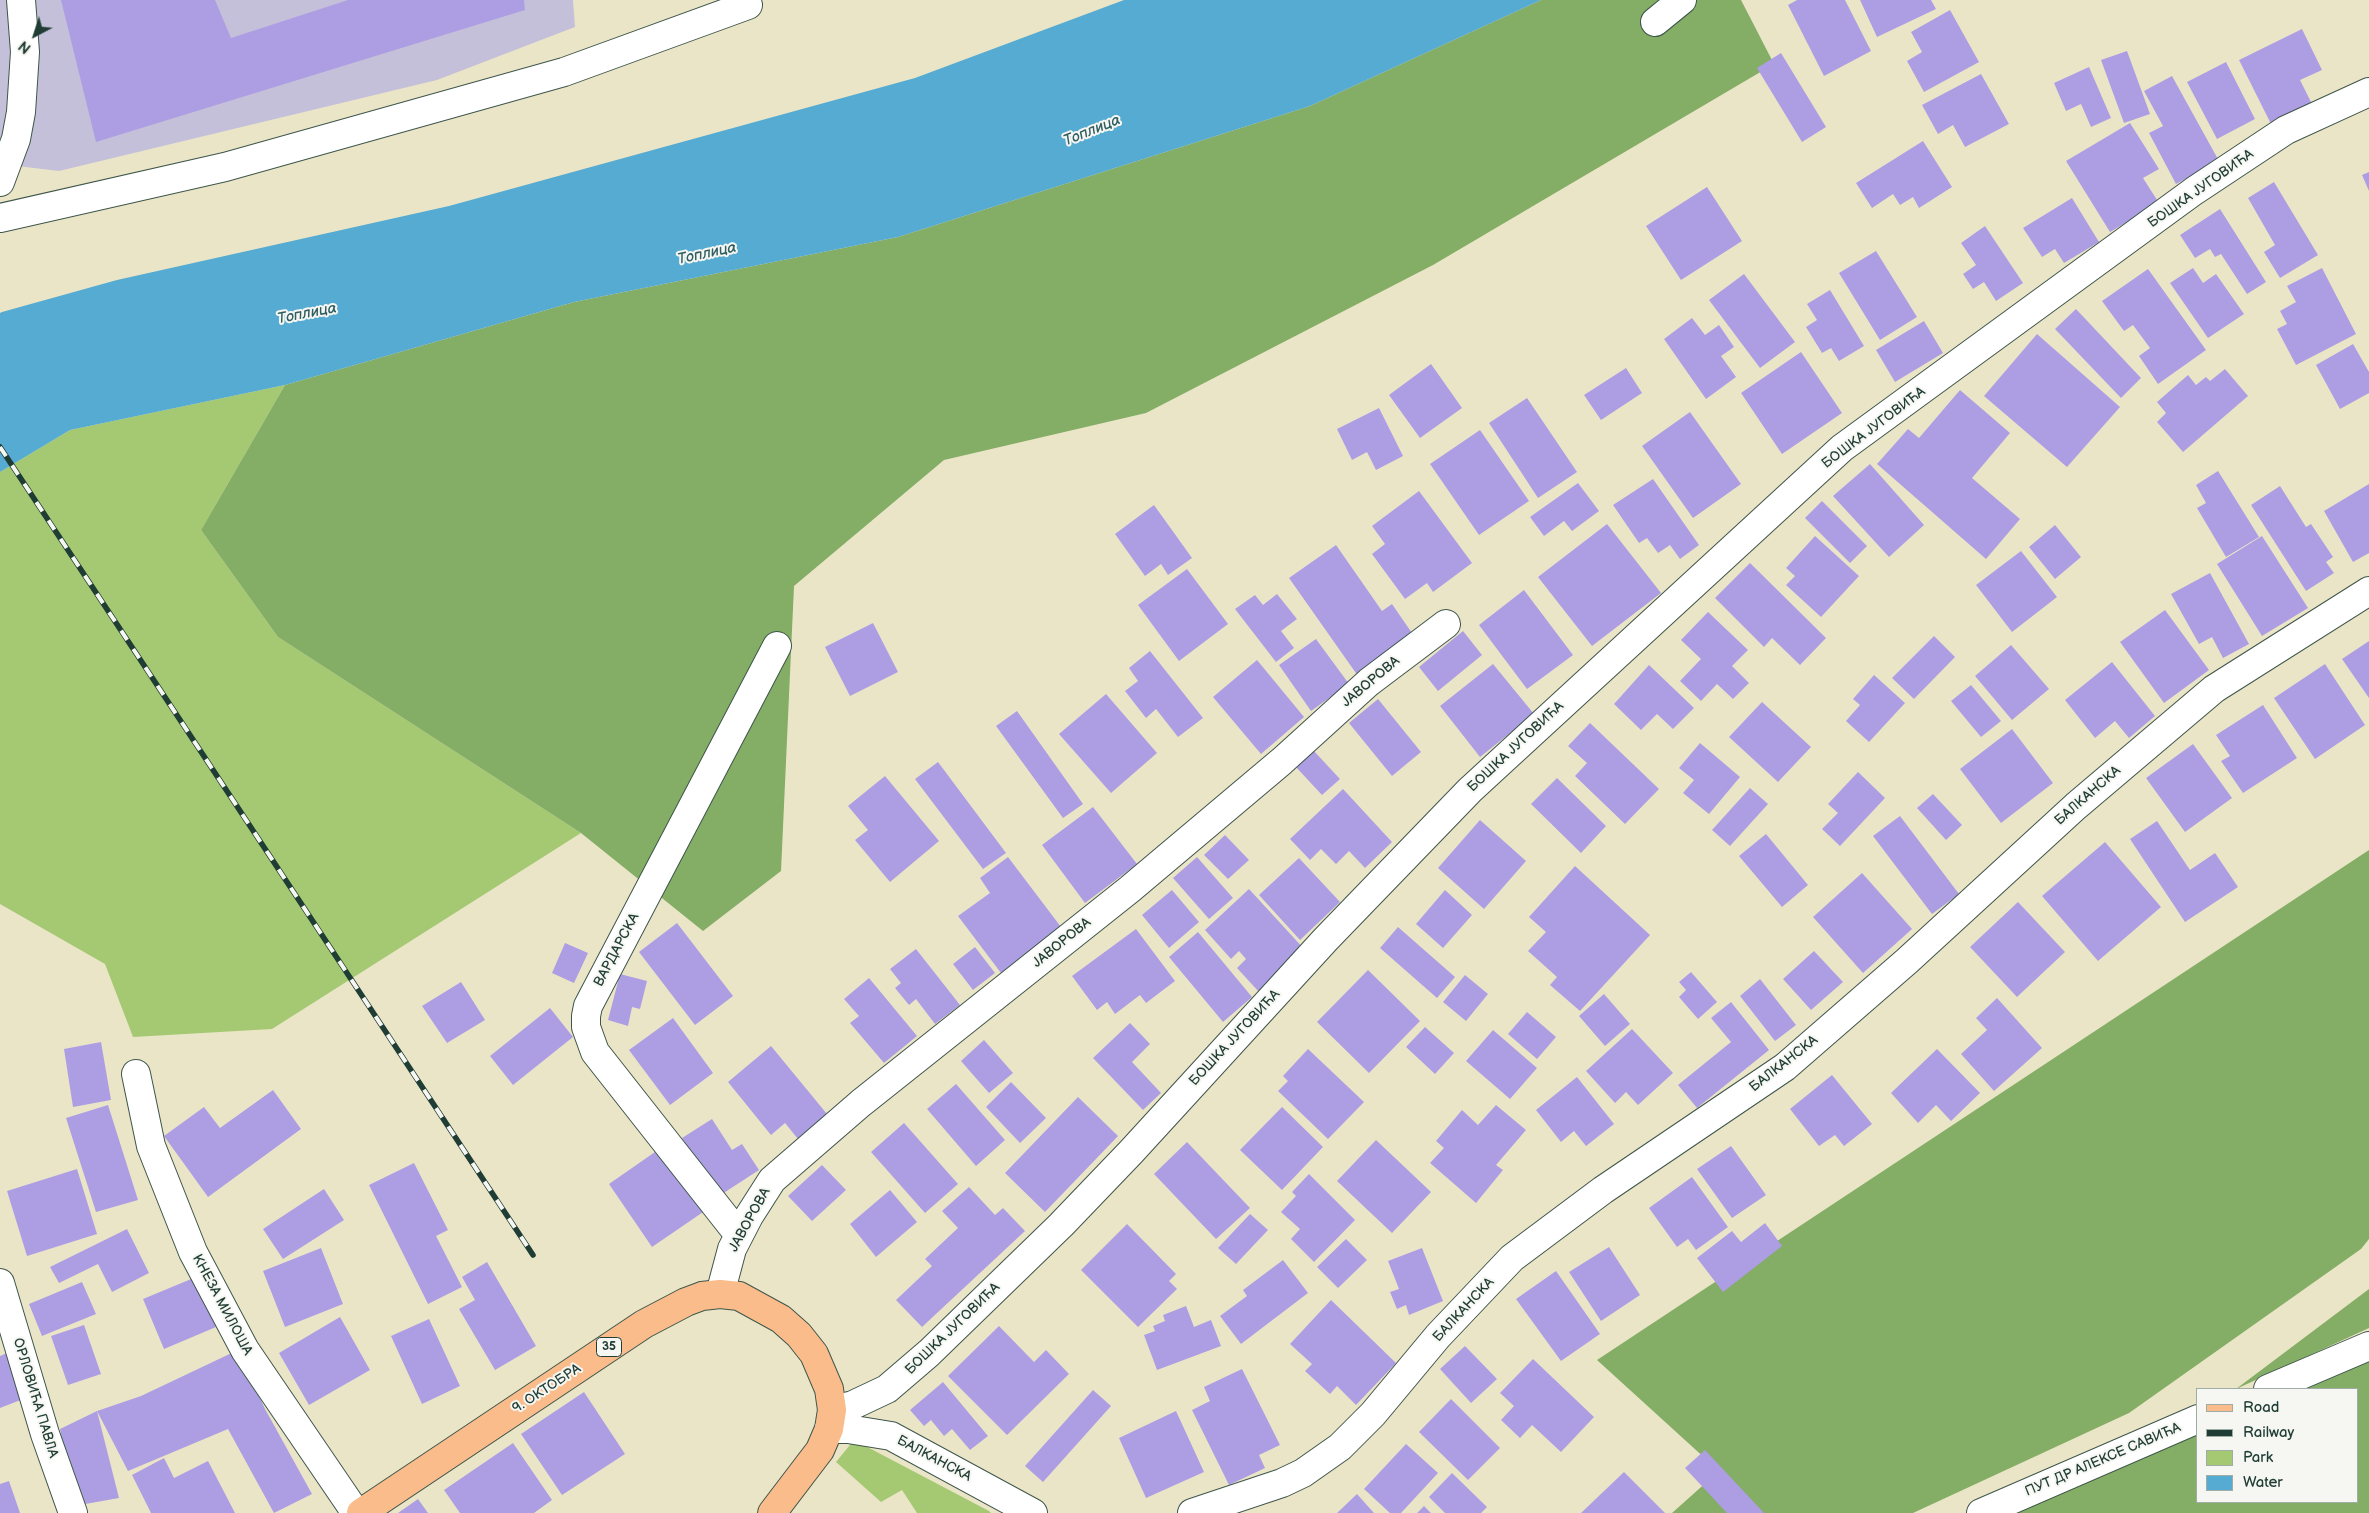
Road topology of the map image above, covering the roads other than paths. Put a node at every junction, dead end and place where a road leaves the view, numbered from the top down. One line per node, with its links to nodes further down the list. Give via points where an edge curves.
1 (21, 0): 6 (street, via 24,52 20,112 16,139)
2 (1682, 0): 4 (street)
3 (748, 5): 7 (street, via 564,72 226,167)
4 (1655, 22)
5 (2369, 92): 17 (street, БОШКА ЈУГОВИЋА, via 2286,130 2194,192 1842,448 1470,790 1312,954 1068,1218 929,1353 887,1389)
6 (0, 182)
7 (0, 218)
8 (2369, 591): 24 (street, БАЛКАНСКА, via 2214,689 2076,806 1907,961 1785,1067 1602,1190 1512,1258 1340,1447 1303,1473 1282,1483)
9 (1446, 624): 12 (street, ЈАВОРОВА, via 1369,682 1282,761 1130,889 813,1144 772,1180)
10 (777, 646): 12 (street, ВАРДАРСКА, via 588,1006 586,1016 586,1027 595,1052)
11 (136, 1074): 20 (street, КНЕЗА МИЛОША, via 151,1146 193,1252 245,1350)
12 (739, 1234): 14 (street, ЈАВОРОВА)
13 (0, 1283): 19 (street, ОРЛОВИЋА ПАВЛА, via 45,1434)
14 (720, 1294): 17 (main road, 9. ОКТОБРА / 35, via 738,1296 760,1306 799,1335 814,1354 829,1389); 21 (main road, 9. ОКТОБРА / 35, via 686,1302 644,1324)
15 (2369, 1346): 16 (street)
16 (2270, 1388)
17 (830, 1419): 22 (main road, via 811,1464); 23 (street, БАЛКАНСКА, via 848,1428 891,1436)
18 (2196, 1420): 25 (street, ПУТ ДР АЛЕКСЕ САВИЋА)
19 (73, 1513)
20 (356, 1513)
21 (361, 1513)
22 (772, 1513)
23 (1033, 1513)
24 (1192, 1513)
25 (1981, 1513)

